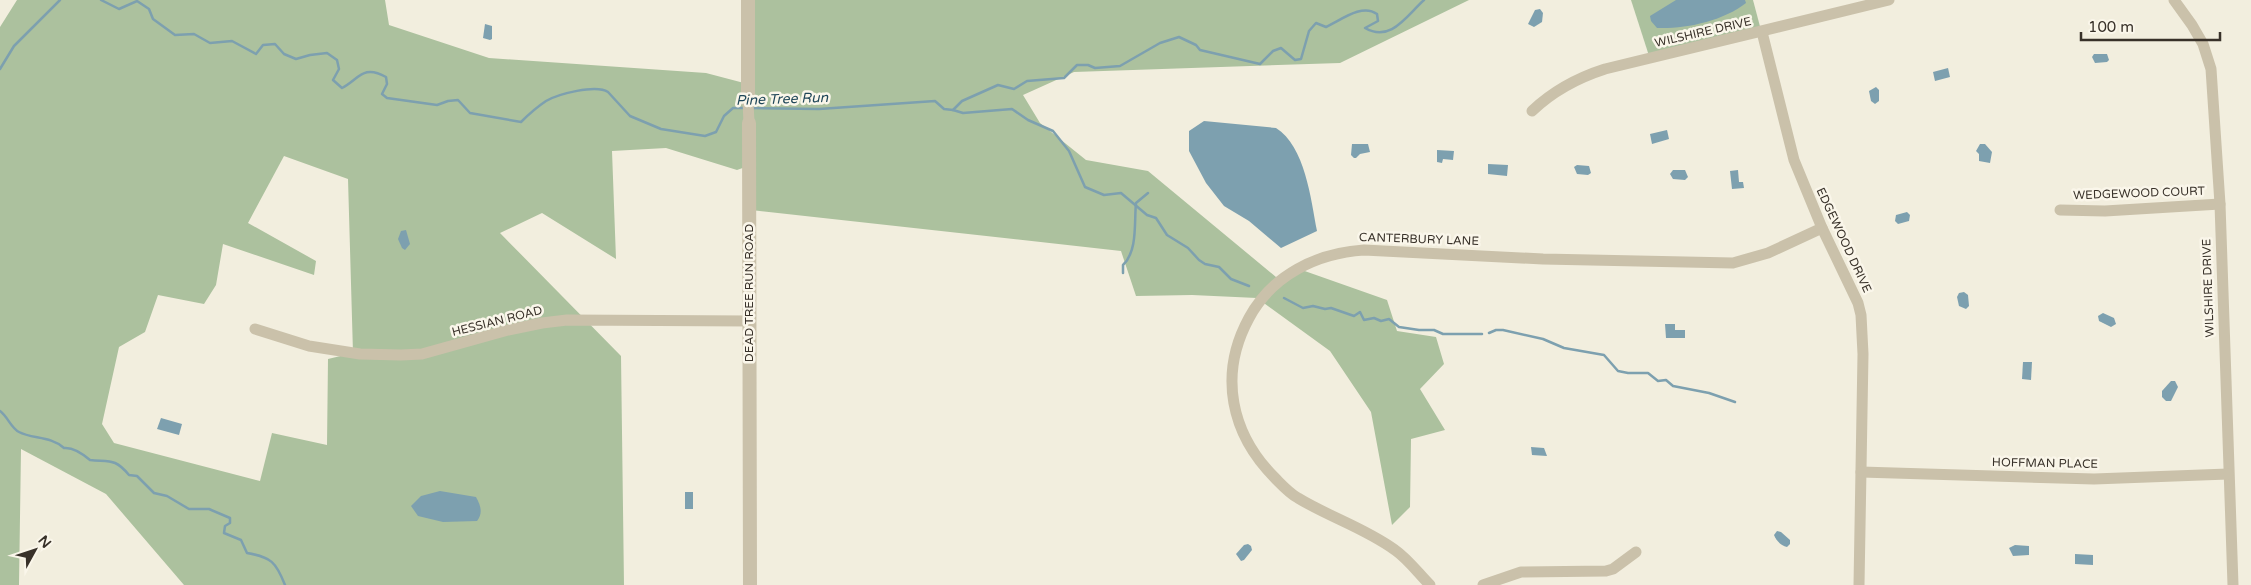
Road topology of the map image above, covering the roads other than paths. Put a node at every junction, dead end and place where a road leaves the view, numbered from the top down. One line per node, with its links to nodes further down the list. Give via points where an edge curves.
1 (748, 0): 5 (street, DEAD TREE RUN ROAD)
2 (1889, 0): 4 (street, WILSHIRE DRIVE)
3 (2174, 0): 8 (street, WILSHIRE DRIVE, via 2203,44 2211,68)
4 (1762, 32): 6 (street, WILSHIRE DRIVE, via 1580,77 1548,96); 10 (street, EDGEWOOD DRIVE, via 1794,160)
5 (748, 101): 7 (street, DEAD TREE RUN ROAD)
6 (1532, 111)
7 (749, 123): 11 (street, DEAD TREE RUN ROAD)
8 (2220, 204): 9 (street, WEDGEWOOD COURT, via 2105,211); 14 (street, WILSHIRE DRIVE)
9 (2060, 210)
10 (1822, 228): 13 (street, EDGEWOOD DRIVE, via 1861,315); 17 (street, CANTERBURY LANE, via 1768,253 1733,264 1364,250 1344,251 1315,259 1277,284 1252,311 1234,362 1233,404 1243,435 1264,467 1296,498 1374,536 1397,551)
11 (750, 321): 12 (street, HESSIAN ROAD, via 567,320 508,330 422,354 401,355 360,354 318,347); 16 (street, DEAD TREE RUN ROAD)
12 (255, 329)
13 (1861, 472): 14 (street, HOFFMAN PLACE, via 2094,479); 19 (street, EDGEWOOD DRIVE)
14 (2228, 474): 20 (street, WILSHIRE DRIVE)
15 (1636, 552): 18 (street, via 1606,571 1521,572)
16 (750, 585)
17 (1430, 585)
18 (1483, 585)
19 (1859, 585)
20 (2233, 585)

